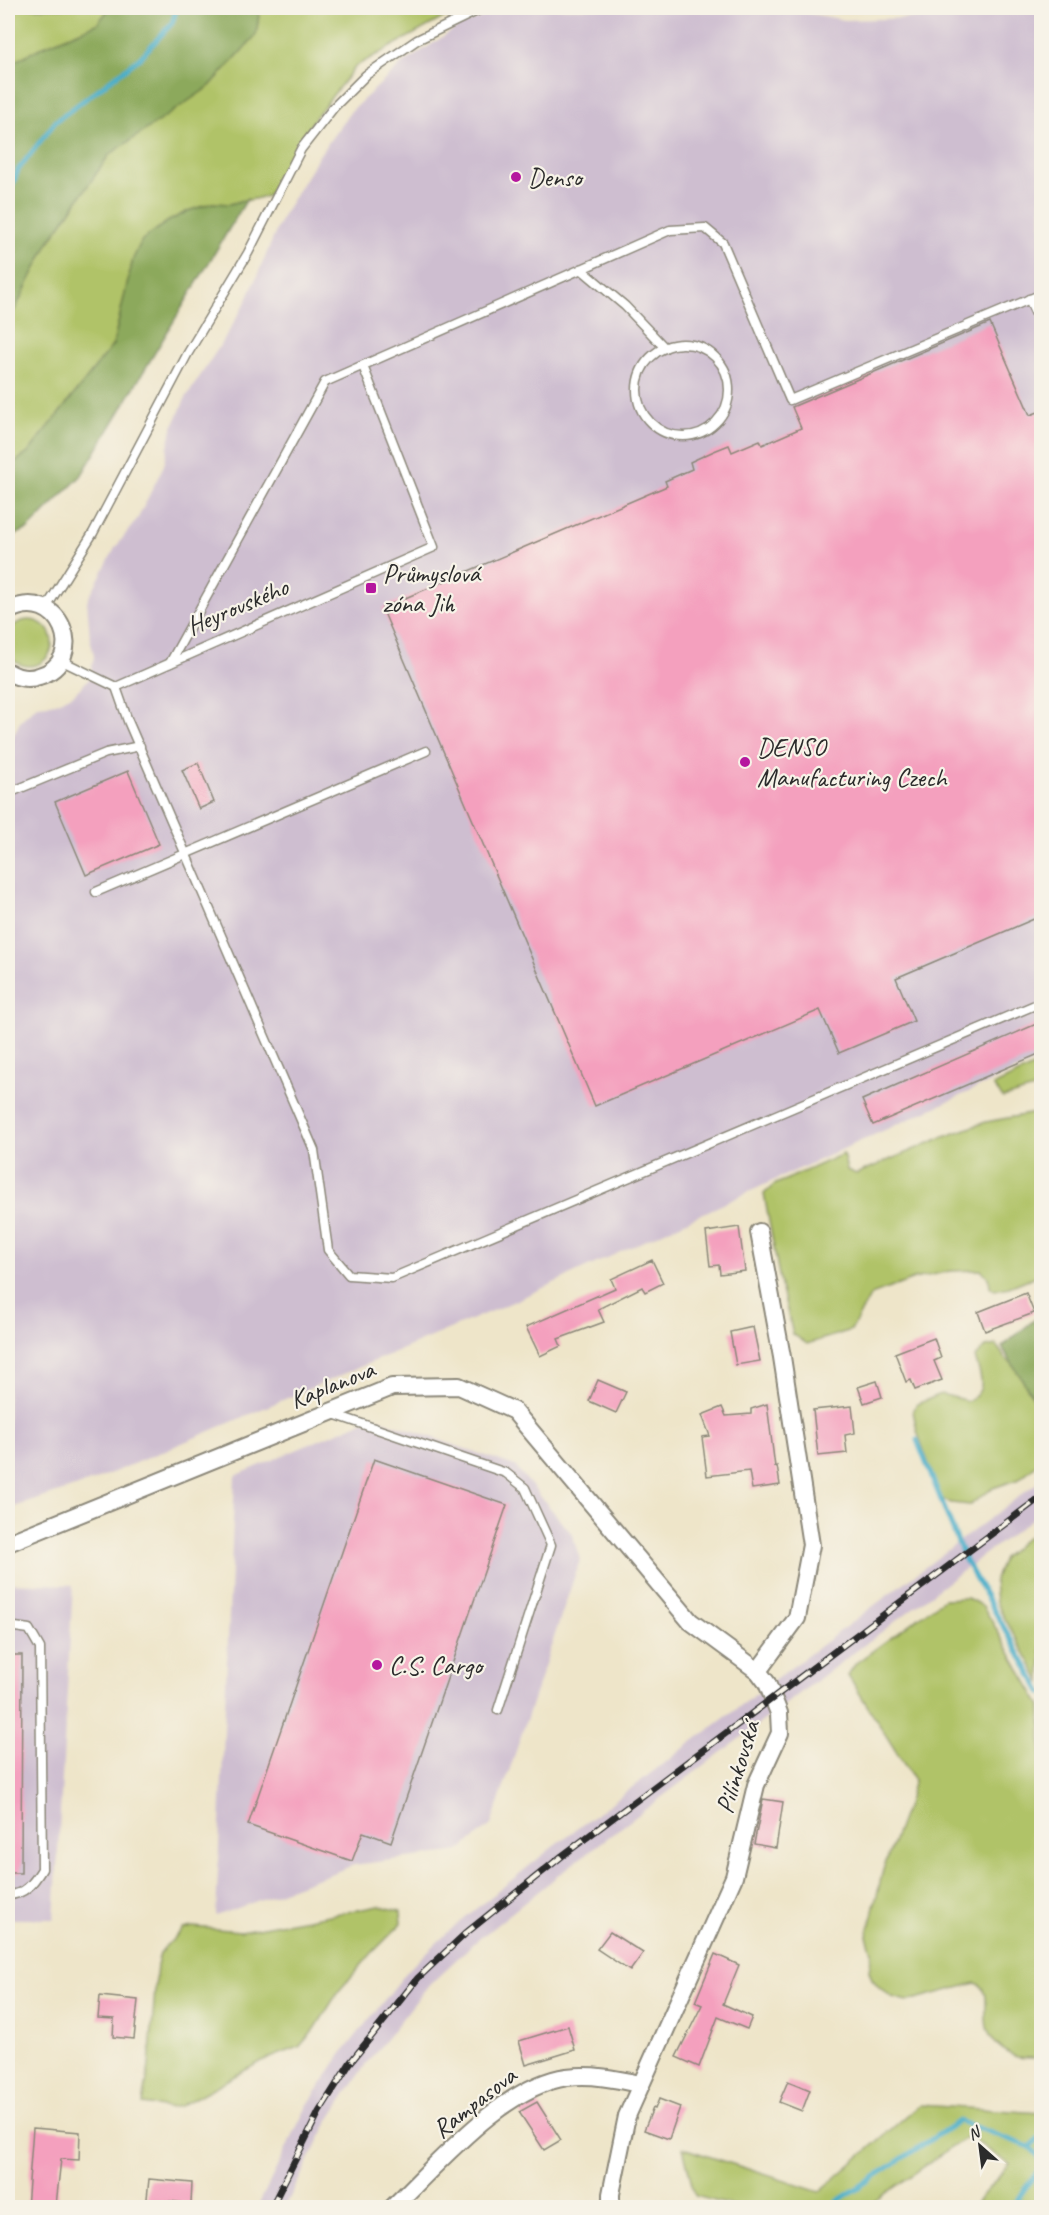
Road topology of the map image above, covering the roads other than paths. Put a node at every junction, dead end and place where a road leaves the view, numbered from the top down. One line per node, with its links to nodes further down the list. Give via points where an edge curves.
1 (483, 8): 8 (lane, via 417,40 366,75 301,149 93,533)
2 (581, 269): 4 (lane, via 670,230 705,228 723,243 790,400); 6 (lane, via 625,306); 7 (lane)
3 (1041, 294): 4 (lane)
4 (1029, 299): 5 (lane)
5 (1041, 327)
6 (665, 348): 6 (lane, via 655,353 641,371 639,403 650,422 669,434 691,436 702,432 725,409 727,376 716,358 697,346)
7 (363, 366): 11 (lane, via 326,382); 11 (lane, Heyrovského, via 435,547)
8 (46, 608): 9 (street, via 30,604); 10 (street, via 64,631 65,646)
9 (8, 611)
10 (60, 660): 12 (street, via 50,671 36,677); 13 (lane)
11 (170, 663): 13 (lane, Heyrovského)
12 (9, 677)
13 (116, 687): 14 (lane)
14 (140, 746): 16 (lane, via 106,753); 17 (lane)
15 (426, 751): 17 (lane)
16 (9, 793)
17 (186, 854): 18 (lane); 19 (lane, via 314,1150 328,1250 349,1275 392,1278)
18 (96, 892)
19 (1041, 1002)
20 (759, 1232): 24 (street, via 811,1545 797,1618)
21 (329, 1412): 22 (street, Kaplanova); 24 (street, Kaplanova, via 392,1387 459,1386 514,1411 690,1621); 25 (lane, via 506,1473 525,1488 551,1545)
22 (8, 1544)
23 (8, 1626): 26 (lane, via 29,1629 40,1648 42,1869 33,1884)
24 (758, 1671): 27 (street, Pilínkovská, via 779,1713 780,1733 756,1785 734,1877)
25 (498, 1710)
26 (8, 1895)
27 (640, 2084): 28 (street, Rampasova, via 605,2076 568,2077 518,2094 470,2132); 29 (street, Pilínkovská, via 627,2116)
28 (392, 2208)
29 (610, 2208)

